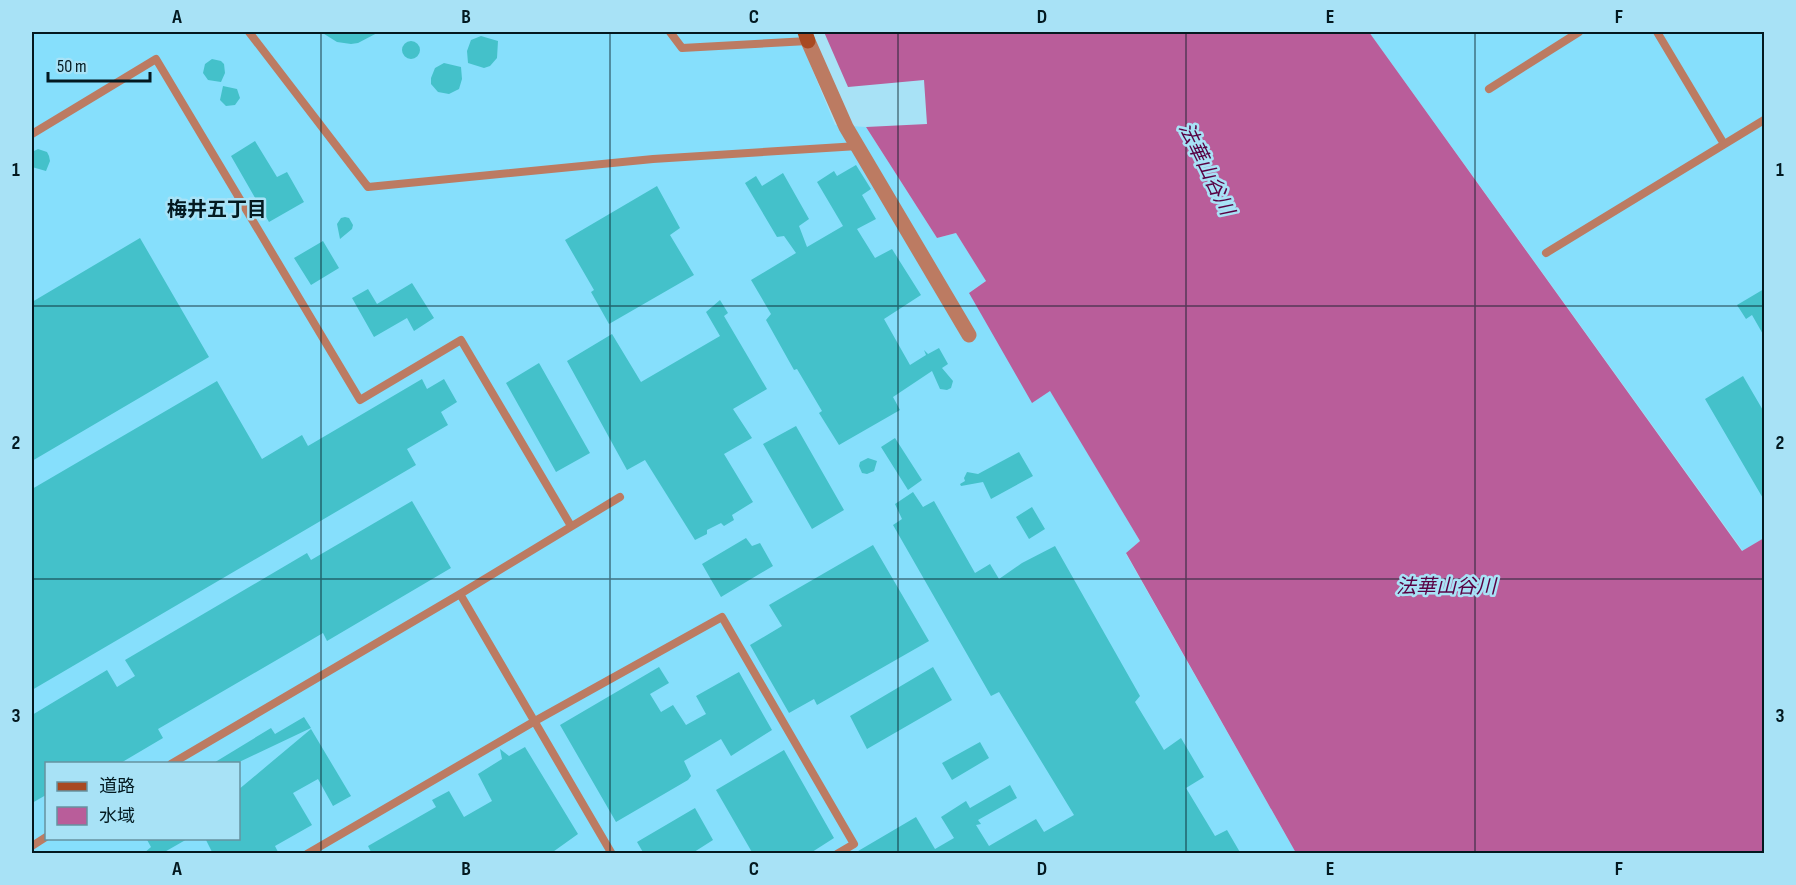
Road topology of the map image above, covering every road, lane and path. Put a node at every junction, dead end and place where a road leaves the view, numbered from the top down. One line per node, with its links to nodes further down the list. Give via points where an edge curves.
1 (249, 32): 10 (lane, via 368,187 653,159)
2 (670, 32): 5 (lane, via 682,48)
3 (1579, 32): 6 (lane)
4 (1657, 32): 9 (lane)
5 (806, 36): 10 (street)
6 (1488, 89)
7 (1764, 120): 9 (lane)
8 (32, 134): 14 (lane, via 156,59 360,400 461,340)
9 (1724, 144): 11 (lane)
10 (858, 146): 12 (street)
11 (1546, 253)
12 (969, 335)
13 (620, 497): 14 (lane)
14 (571, 526): 15 (lane)
15 (460, 594): 16 (lane); 17 (lane)
16 (535, 721): 20 (lane); 21 (lane); 22 (lane, via 722,617 854,844)
17 (174, 762)
18 (45, 838): 19 (lane)
19 (32, 846)
20 (307, 854)
21 (612, 854)
22 (837, 854)

